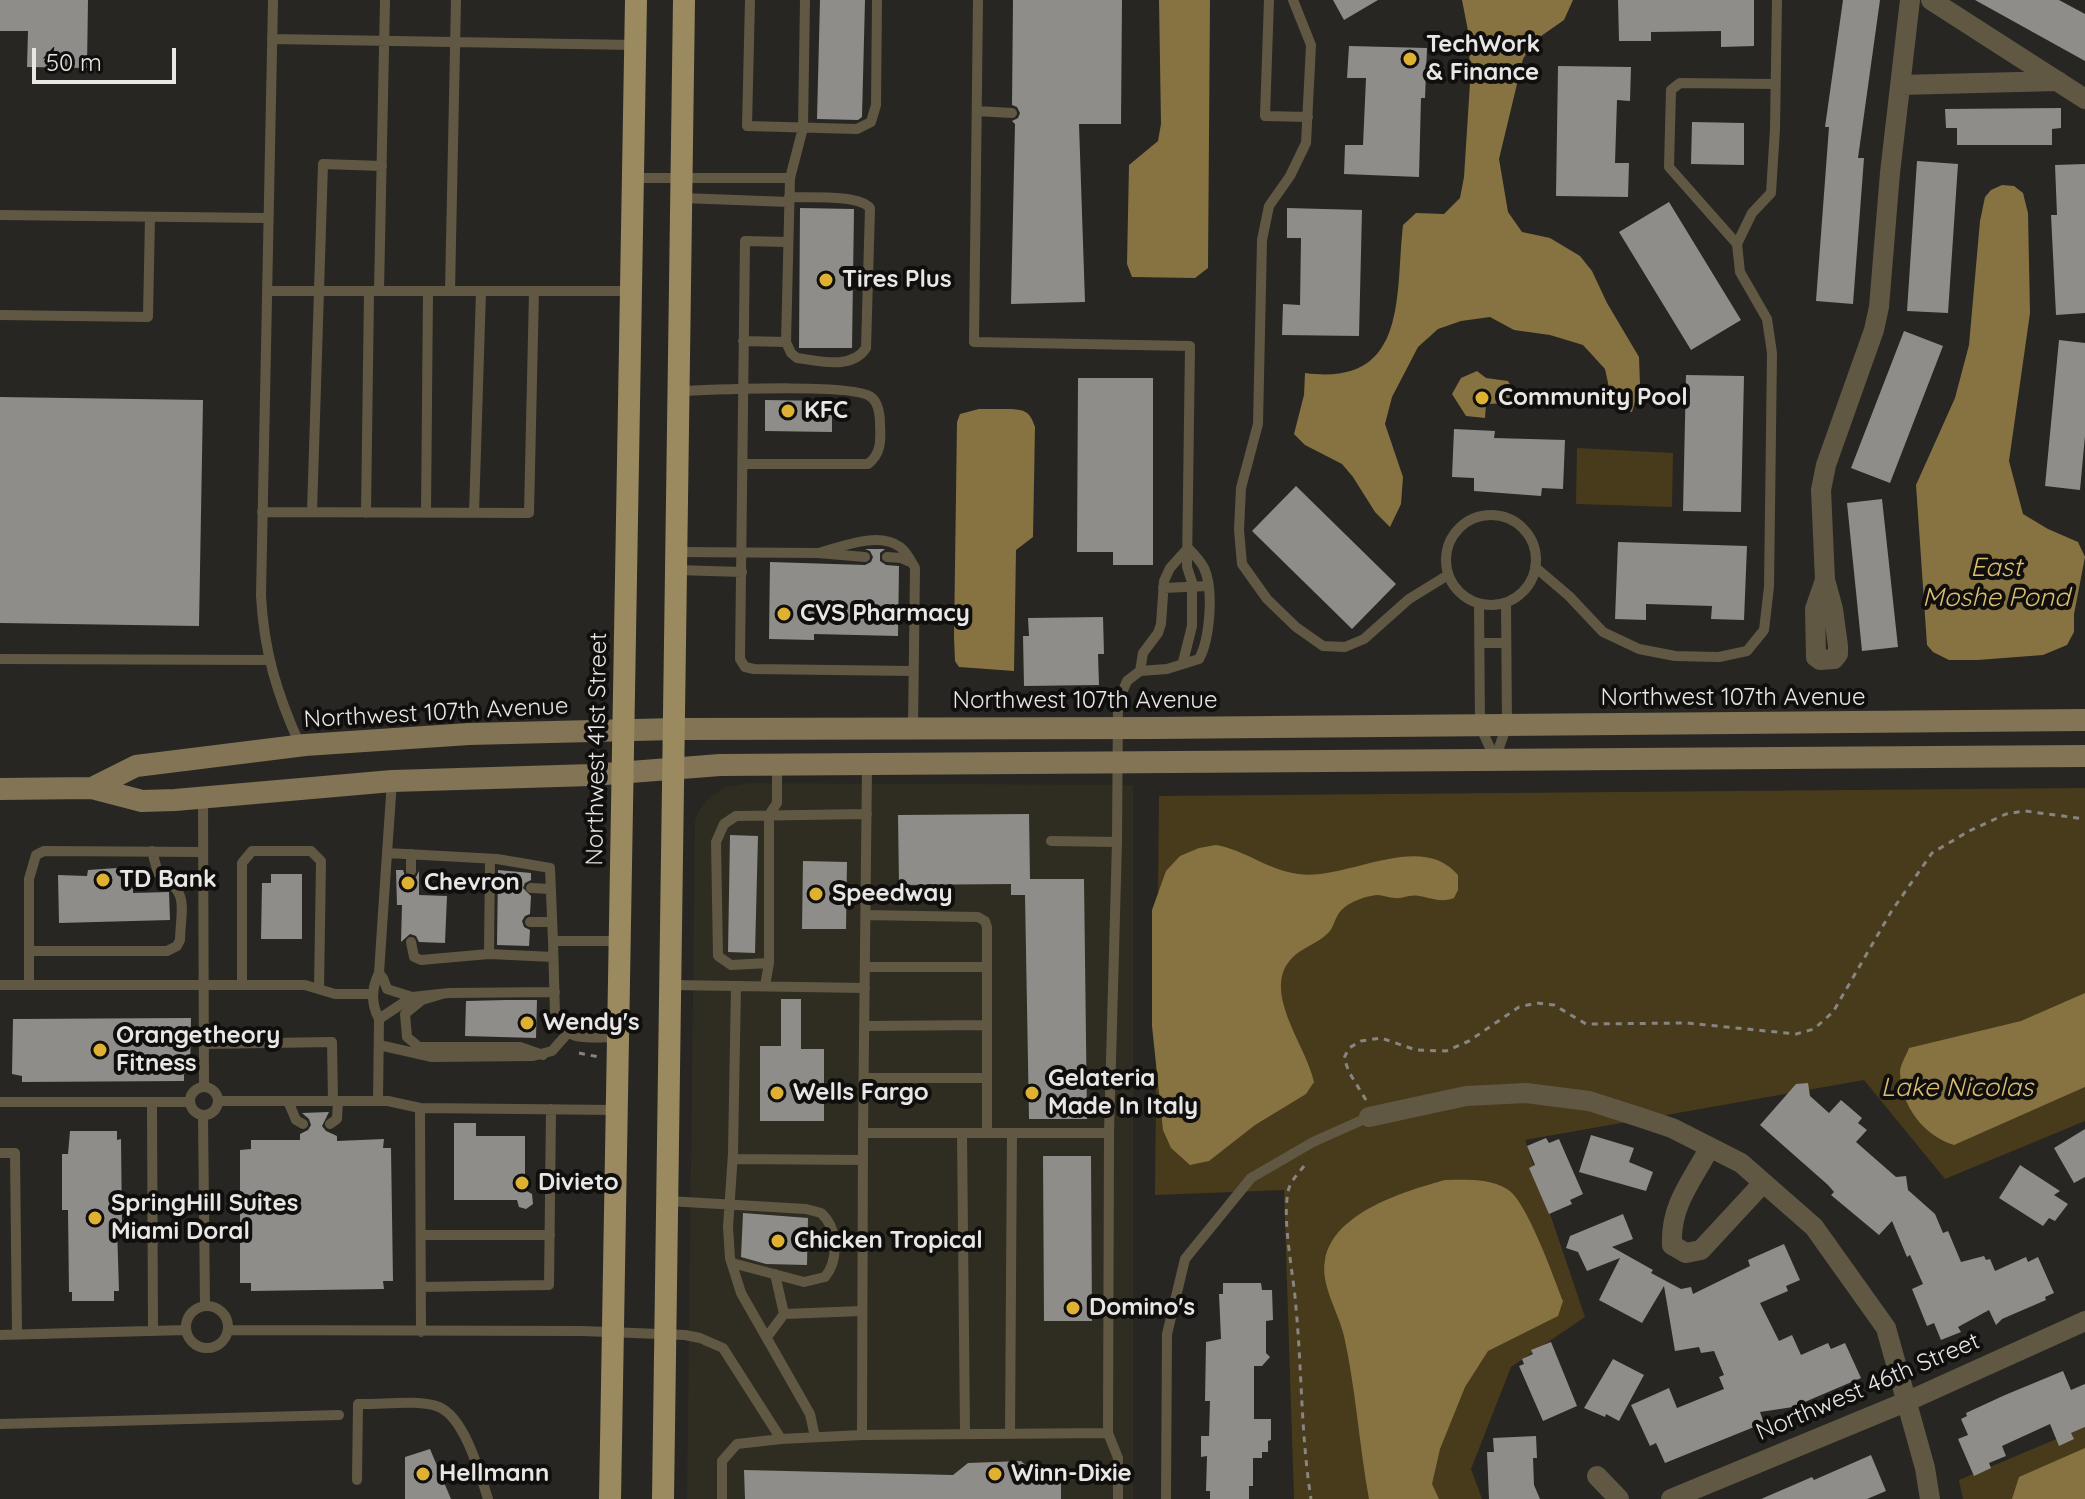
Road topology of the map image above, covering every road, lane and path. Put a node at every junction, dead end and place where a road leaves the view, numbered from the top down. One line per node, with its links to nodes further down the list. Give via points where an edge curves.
1 (273, 0): 15 (lane)
2 (385, 0): 16 (lane)
3 (456, 0): 17 (lane)
4 (636, 0): 18 (main road, Northwest 41st Street)
5 (684, 0): 30 (main road)
6 (750, 0): 26 (lane, via 747,126)
7 (805, 0): 26 (lane)
8 (877, 0): 26 (lane, via 876,105 871,122 857,129)
9 (978, 0): 23 (lane)
10 (1269, 0): 25 (lane, via 1265,116)
11 (1293, 0): 25 (lane, via 1311,45)
12 (1777, 0): 20 (lane)
13 (1910, 0): 21 (street)
14 (1931, 0): 19 (street)
15 (272, 39): 16 (lane); 34 (lane)
16 (385, 41): 17 (lane); 27 (lane)
17 (455, 42): 18 (lane); 41 (lane)
18 (635, 45): 28 (main road, Northwest 41st Street)
19 (2058, 81): 21 (street); 22 (street)
20 (1775, 84): 36 (lane, via 1771,193 1752,213); 36 (lane, via 1680,83 1671,90 1669,167)
21 (1900, 85): 66 (street, via 1879,307 1823,477)
22 (2085, 99)
23 (977, 111): 24 (lane); 56 (lane, via 974,342 1190,346)
24 (1012, 113)
25 (1308, 117): 65 (lane, via 1306,143 1269,206 1262,240 1258,424 1241,488 1242,564 1267,599 1323,646 1345,647 1364,639 1409,599)
26 (803, 128): 29 (lane)
27 (382, 166): 38 (lane, via 323,164); 39 (lane)
28 (633, 178): 30 (lane); 44 (main road, Northwest 41st Street)
29 (790, 178): 30 (lane); 31 (lane)
30 (682, 188): 31 (lane); 49 (main road)
31 (789, 200): 35 (lane); 47 (lane, via 867,203 869,314 866,348 852,361 797,358)
32 (0, 215): 33 (lane)
33 (150, 217): 34 (lane); 45 (lane, via 148,317)
34 (268, 218): 37 (lane)
35 (787, 242): 46 (lane, via 745,241); 47 (lane)
36 (1737, 244): 63 (lane, via 1740,272 1767,319 1772,353 1764,630 1747,651 1719,657 1639,649 1603,632)
37 (267, 291): 38 (lane); 51 (lane)
38 (319, 291): 39 (lane); 52 (lane)
39 (374, 291): 40 (lane); 53 (lane)
40 (428, 291): 41 (lane); 54 (lane)
41 (450, 291): 42 (lane)
42 (481, 291): 43 (lane); 55 (lane)
43 (534, 291): 44 (lane); 55 (lane, via 529,513)
44 (631, 291): 85 (main road, Northwest 41st Street)
45 (0, 315)
46 (743, 341): 47 (lane); 48 (lane)
47 (786, 342)
48 (743, 389): 49 (lane); 50 (lane); 50 (lane, via 852,391 871,397 879,414 880,449 864,465)
49 (680, 391): 61 (main road)
50 (744, 464): 57 (lane)
51 (262, 512): 52 (lane); 75 (lane, via 261,596)
52 (312, 512): 53 (lane)
53 (366, 513): 54 (lane)
54 (426, 513): 55 (lane)
55 (474, 513)
56 (1188, 548): 67 (lane, via 1203,565); 68 (lane, via 1170,568); 69 (lane)
57 (743, 552): 58 (lane); 61 (lane); 64 (lane)
58 (818, 553): 59 (lane); 62 (lane, via 884,542 899,546)
59 (865, 557)
60 (887, 557): 62 (lane)
61 (677, 561): 64 (lane); 84 (main road)
62 (911, 563): 77 (lane)
63 (1535, 567): 65 (lane, via 1535,551 1518,524 1487,515 1458,529 1446,559); 70 (lane, via 1526,589)
64 (742, 572): 77 (lane, via 740,653 745,667)
65 (1448, 575): 71 (lane, via 1455,588)
66 (1825, 580)
67 (1208, 586): 69 (lane); 76 (lane, via 1206,644 1199,659)
68 (1163, 588): 69 (lane); 78 (lane, via 1158,633 1143,653)
69 (1192, 588): 76 (lane, via 1192,626)
70 (1506, 603): 71 (lane); 73 (lane)
71 (1479, 604): 72 (lane)
72 (1479, 643): 73 (lane); 81 (lane)
73 (1506, 643): 80 (lane)
74 (0, 659): 75 (lane)
75 (268, 660): 86 (lane)
76 (1183, 662): 78 (lane)
77 (913, 671): 82 (lane)
78 (1140, 671): 83 (lane, via 1119,694)
79 (2085, 720): 80 (main road, Northwest 107th Avenue)
80 (1507, 725): 81 (main road, Northwest 107th Avenue); 88 (lane)
81 (1480, 726): 83 (main road, Northwest 107th Avenue); 88 (lane)
82 (913, 727): 83 (main road, Northwest 107th Avenue); 84 (main road, Northwest 107th Avenue)
83 (1117, 728): 89 (lane)
84 (675, 729): 85 (main road, Northwest 107th Avenue); 92 (main road)
85 (623, 731): 86 (main road, Northwest 107th Avenue, via 415,736); 93 (main road, Northwest 41st Street)
86 (300, 745): 95 (main road, Northwest 107th Avenue, via 136,766)
87 (2085, 756): 88 (main road, Northwest 107th Avenue)
88 (1495, 759): 89 (main road, Northwest 107th Avenue)
89 (1115, 763): 91 (main road, Northwest 107th Avenue); 102 (lane)
90 (777, 765): 91 (main road, Northwest 107th Avenue); 92 (main road, Northwest 107th Avenue); 99 (lane, via 777,803)
91 (867, 765): 98 (lane)
92 (675, 769): 93 (main road, Northwest 107th Avenue); 127 (main road)
93 (622, 773): 94 (main road, Northwest 107th Avenue); 115 (main road, Northwest 41st Street)
94 (392, 781): 97 (main road, Northwest 107th Avenue); 105 (lane)
95 (92, 788): 96 (main road, Northwest 107th Avenue); 97 (main road, Northwest 107th Avenue, via 142,801)
96 (0, 789)
97 (203, 798): 104 (lane)
98 (867, 814): 99 (lane); 111 (lane)
99 (769, 815): 120 (lane); 120 (lane, via 736,816 724,824 716,842 716,864 718,956 731,965)
100 (2085, 819): 161 (path, via 2025,811 2006,814 1932,853 1833,1012 1814,1029 1796,1034 1687,1023 1586,1024 1554,1005 1537,1003 1519,1007 1446,1051 1416,1050 1381,1038 1349,1048 1344,1058 1370,1108)
101 (1051, 841): 102 (lane)
102 (1117, 842): 168 (lane)
103 (152, 851): 104 (lane); 117 (lane, via 36,855 29,879); 117 (lane, via 158,873 181,894 177,946 167,951)
104 (203, 852): 128 (lane)
105 (387, 853): 106 (lane); 123 (lane)
106 (411, 854): 107 (lane); 108 (lane)
107 (490, 859): 110 (lane, via 550,868); 118 (lane, via 494,887)
108 (411, 871)
109 (531, 888): 110 (lane)
110 (550, 889): 113 (lane)
111 (866, 915): 121 (lane); 122 (lane, via 978,917 987,927)
112 (530, 922): 113 (lane)
113 (552, 922): 114 (lane)
114 (553, 941): 115 (lane); 119 (lane)
115 (619, 941): 141 (main road, Northwest 41st Street)
116 (411, 942): 118 (lane, via 414,957 421,960)
117 (29, 951): 125 (lane)
118 (489, 954): 119 (lane)
119 (553, 957): 133 (lane)
120 (769, 963): 130 (lane)
121 (865, 967): 122 (lane); 131 (lane)
122 (987, 967): 138 (lane)
123 (379, 973): 134 (lane); 136 (lane, via 387,989)
124 (0, 985): 125 (lane)
125 (29, 985): 128 (lane)
126 (242, 985): 128 (lane); 132 (lane); 132 (lane, via 242,863 252,851 311,851 321,861)
127 (672, 985): 129 (lane); 175 (main road)
128 (203, 986): 142 (lane)
129 (736, 986): 130 (lane); 171 (lane)
130 (765, 986): 131 (lane)
131 (865, 988): 139 (lane)
132 (319, 989): 134 (lane)
133 (555, 992): 135 (lane); 140 (lane, via 556,1020)
134 (373, 994): 137 (lane)
135 (442, 994): 136 (lane); 145 (lane, via 422,1000 405,1014 407,1037 419,1047 520,1047)
136 (412, 997): 137 (lane)
137 (379, 1019): 143 (lane)
138 (986, 1025): 139 (lane); 148 (lane)
139 (865, 1026): 147 (lane)
140 (567, 1034): 141 (lane); 145 (lane)
141 (618, 1037): 159 (main road, Northwest 41st Street)
142 (203, 1044): 149 (lane); 152 (lane, via 332,1042)
143 (379, 1045): 145 (lane, via 432,1057); 153 (lane)
144 (569, 1050): 146 (path)
145 (543, 1055)
146 (599, 1057)
147 (864, 1078): 148 (lane); 164 (lane)
148 (987, 1078): 166 (lane)
149 (204, 1087): 150 (lane, via 214,1091); 156 (lane)
150 (218, 1101): 151 (lane); 160 (lane)
151 (288, 1101): 152 (lane); 162 (lane)
152 (335, 1101): 153 (lane); 163 (lane, via 337,1119)
153 (378, 1101): 157 (lane)
154 (0, 1102): 155 (lane)
155 (152, 1102): 156 (lane); 188 (lane)
156 (190, 1102): 160 (lane)
157 (420, 1108): 158 (lane); 177 (lane)
158 (551, 1109): 159 (lane); 178 (lane)
159 (616, 1110): 190 (main road, Northwest 41st Street)
160 (203, 1115): 182 (lane)
161 (1369, 1117): 169 (street, via 1466,1096 1526,1093 1589,1101 1672,1128); 211 (lane, via 1251,1178 1185,1259 1167,1334)
162 (303, 1124)
163 (330, 1124)
164 (863, 1133): 165 (lane); 172 (lane)
165 (962, 1133): 166 (lane); 199 (lane)
166 (987, 1133): 167 (lane)
167 (1012, 1133): 168 (lane); 200 (lane)
168 (1109, 1133): 198 (lane)
169 (1710, 1147): 174 (street, via 1741,1163); 174 (street, via 1680,1197 1671,1225 1672,1245 1686,1253 1701,1250)
170 (0, 1153): 191 (lane, via 15,1153)
171 (733, 1159): 172 (lane); 176 (lane)
172 (863, 1160): 183 (lane)
173 (1304, 1166): 212 (path, via 1288,1192 1288,1225)
174 (1763, 1183): 195 (street, via 1814,1227 1886,1328)
175 (668, 1201): 176 (lane); 192 (main road)
176 (730, 1203): 179 (lane); 180 (lane, via 806,1209 827,1218 834,1251 825,1277 804,1282)
177 (421, 1235): 178 (lane); 181 (lane)
178 (550, 1235): 181 (lane, via 549,1285)
179 (732, 1263): 180 (lane); 194 (lane, via 741,1293)
180 (775, 1274): 184 (lane)
181 (421, 1287): 189 (lane)
182 (205, 1306): 186 (lane, via 190,1314); 187 (lane, via 222,1312)
183 (862, 1311): 184 (lane); 201 (lane)
184 (784, 1314): 194 (lane)
185 (2085, 1321): 195 (street, Northwest 46th Street)
186 (186, 1330): 187 (lane, via 195,1346 207,1349 223,1341); 188 (lane)
187 (228, 1330): 189 (lane)
188 (153, 1331): 191 (lane)
189 (421, 1332): 190 (lane)
190 (613, 1332): 192 (lane); 207 (main road, Northwest 41st Street)
191 (17, 1334): 193 (lane)
192 (665, 1334): 203 (lane, via 700,1338 723,1348); 208 (main road)
193 (0, 1335)
194 (767, 1337): 202 (lane, via 810,1414)
195 (1908, 1401): 214 (street, Northwest 46th Street); 215 (street)
196 (339, 1415): 197 (lane)
197 (0, 1424)
198 (1108, 1433): 200 (lane); 210 (lane, via 1118,1458)
199 (965, 1434): 200 (lane); 201 (lane)
200 (1010, 1434)
201 (862, 1435): 202 (lane)
202 (815, 1437): 203 (lane)
203 (781, 1439): 209 (lane, via 737,1444 722,1461)
204 (1597, 1476): 213 (street)
205 (357, 1480): 206 (lane, via 358,1404 426,1405 443,1409 455,1420)
206 (488, 1499)
207 (610, 1499)
208 (663, 1499)
209 (722, 1499)
210 (1118, 1499)
211 (1166, 1499)
212 (1311, 1499)
213 (1619, 1499)
214 (1671, 1499)
215 (1930, 1499)

